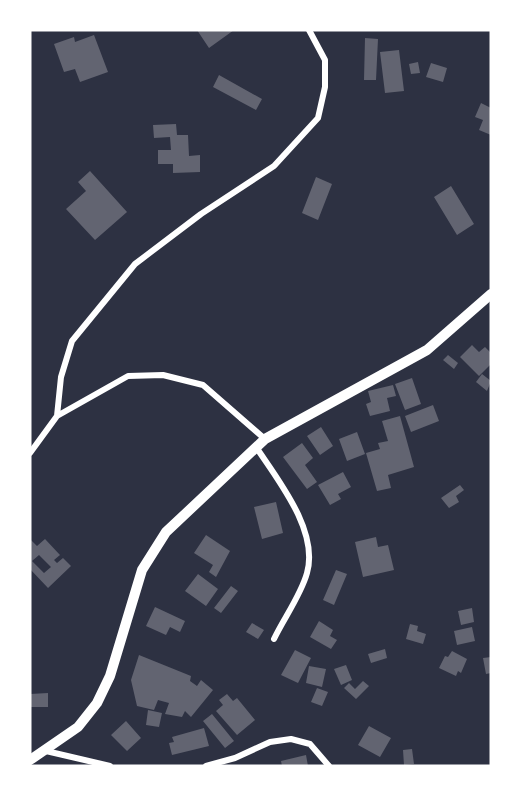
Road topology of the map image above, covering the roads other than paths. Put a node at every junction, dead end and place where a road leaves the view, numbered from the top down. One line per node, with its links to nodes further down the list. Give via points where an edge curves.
1 (309, 30): 3 (street, via 324,60 325,87 318,118 274,166 135,264 72,341 61,377)
2 (491, 294): 4 (street, via 427,350)
3 (57, 416): 4 (street, via 128,376 163,375 203,385); 5 (street)
4 (261, 443): 6 (street, via 309,540 308,572); 7 (street, via 166,532 142,570 110,675 97,703 78,727)
5 (30, 453)
6 (274, 639)
7 (46, 751): 8 (street); 9 (street)
8 (30, 760)
9 (110, 766)
10 (206, 766): 11 (street, via 270,742 291,739 310,744)
11 (329, 766)

